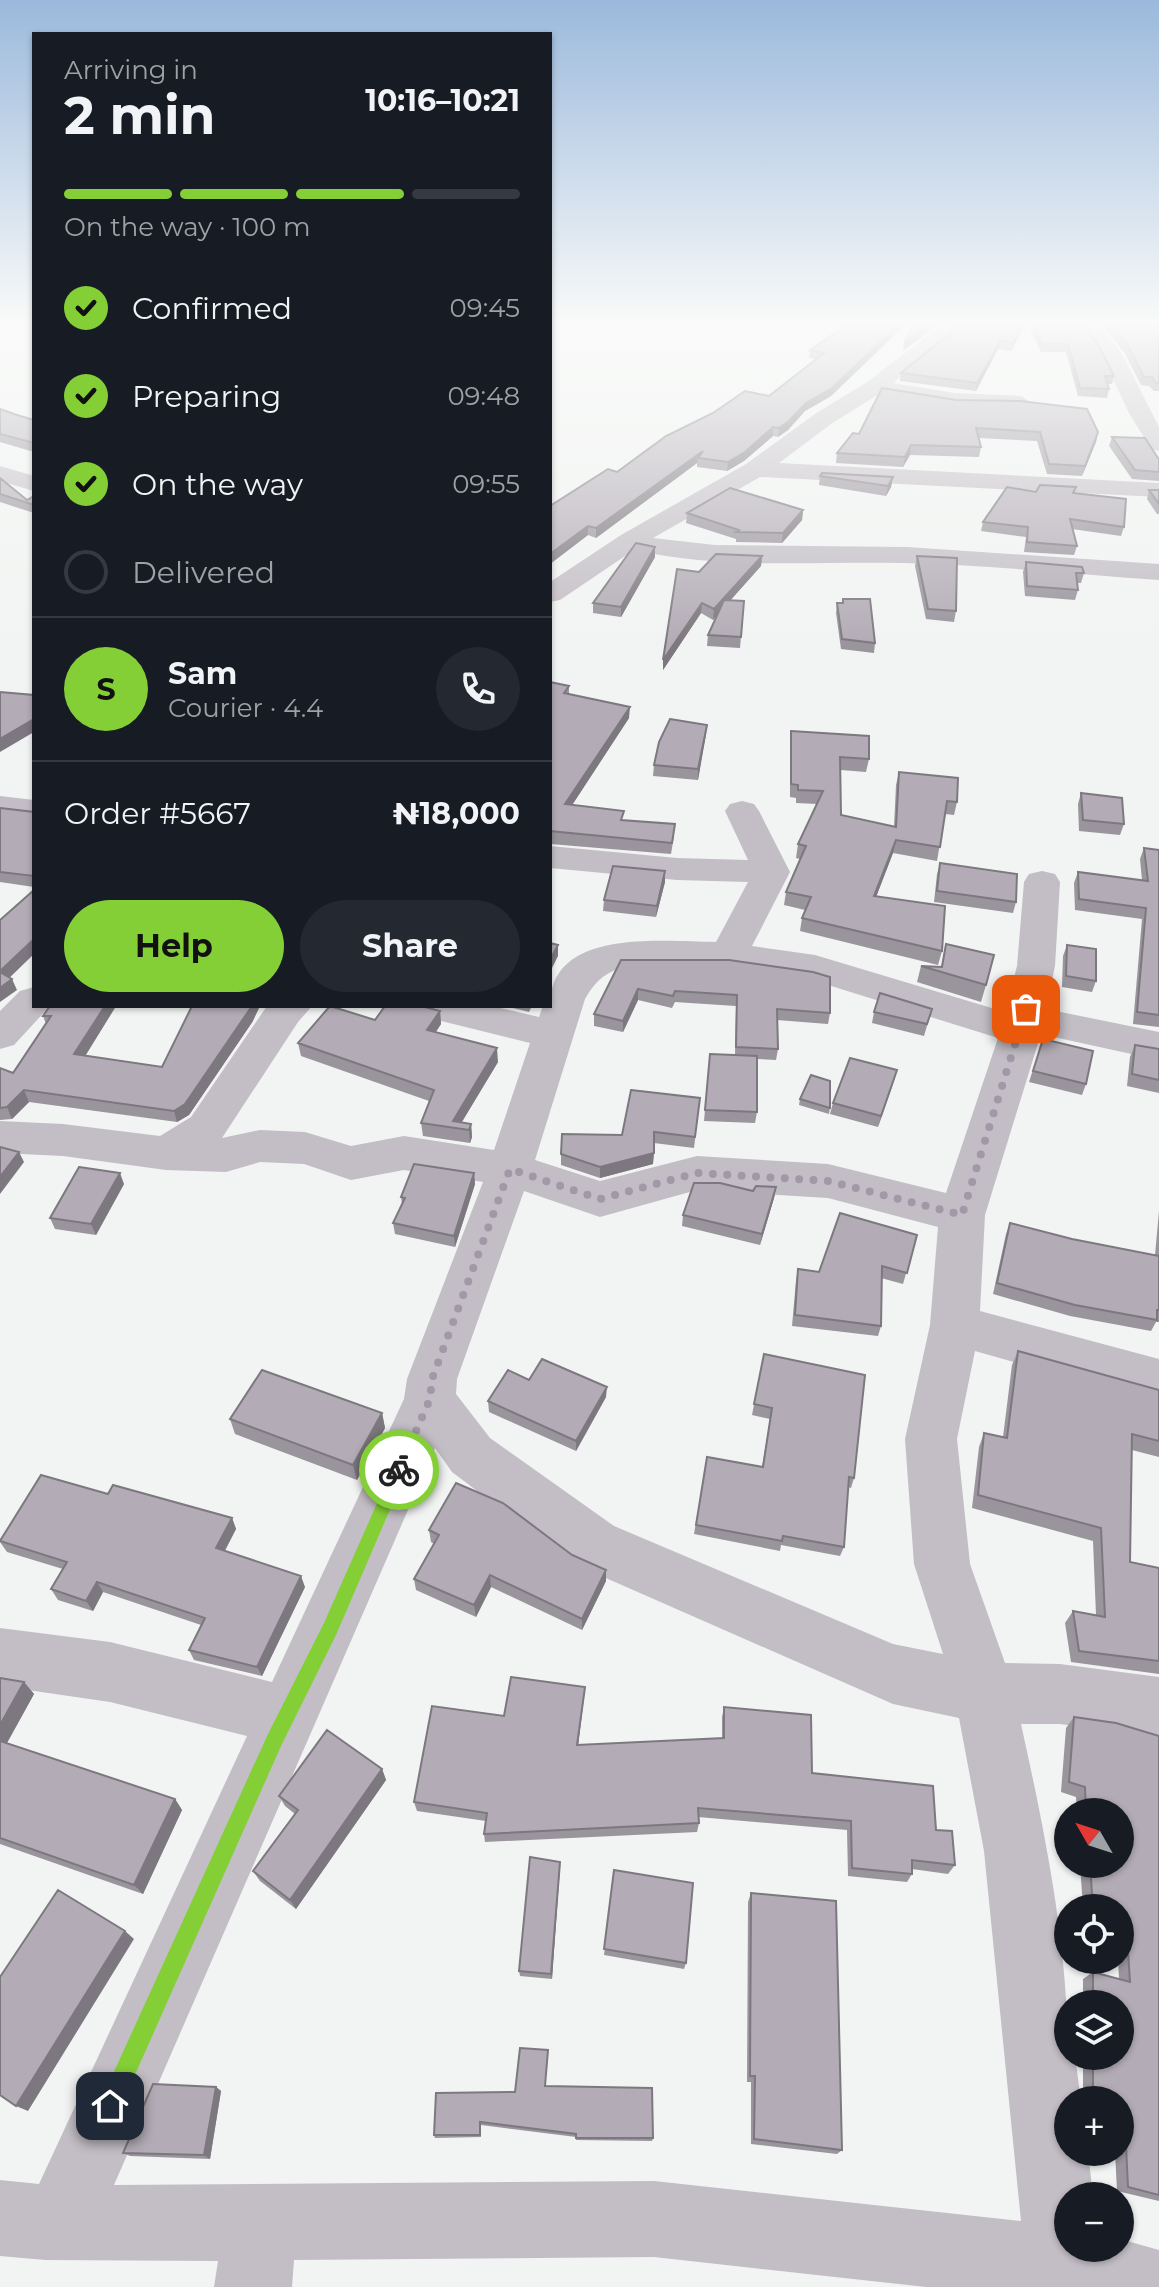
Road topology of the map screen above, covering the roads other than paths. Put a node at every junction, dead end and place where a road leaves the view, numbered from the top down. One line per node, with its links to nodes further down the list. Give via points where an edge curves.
1 (806, 432): 2 (street)
2 (755, 469): 5 (street); 6 (street)
3 (0, 473): 4 (street)
4 (32, 483)
5 (1159, 490)
6 (630, 541): 7 (street, via 715,553 907,555); 8 (street)
7 (1159, 572)
8 (552, 593)
9 (0, 806): 10 (street)
10 (32, 810)
11 (742, 811): 13 (street)
12 (552, 857): 13 (street)
13 (772, 872): 15 (street)
14 (1042, 882): 19 (street, via 1036,966)
15 (728, 955): 19 (street, via 815,968); 21 (street, via 616,955 592,964 565,999)
16 (32, 1002): 20 (street)
17 (289, 1008): 24 (street, via 206,1128)
18 (443, 1008): 21 (street)
19 (1021, 1031): 22 (street, via 1048,1022); 26 (street)
20 (0, 1035)
21 (554, 1035): 25 (street)
22 (1159, 1046)
23 (0, 1137): 24 (street)
24 (166, 1153): 25 (street, via 226,1155 260,1146 305,1148 351,1163 404,1153)
25 (510, 1169): 26 (street, via 600,1199 697,1173 828,1181); 29 (street, via 432,1379)
26 (962, 1215): 27 (street)
27 (955, 1325): 28 (street); 31 (street, via 931,1439 942,1564)
28 (1159, 1381)
29 (430, 1399): 31 (street, via 471,1455 594,1545 893,1674); 33 (street)
30 (0, 1657): 33 (street, via 110,1672)
31 (985, 1693): 32 (street, via 1060,1694); 36 (street, via 1016,1851)
32 (1159, 1707)
33 (287, 1716): 34 (street)
34 (30, 2220): 35 (street)
35 (257, 2255): 36 (street, via 654,2219)
36 (1064, 2264): 37 (street)
37 (1156, 2287)

